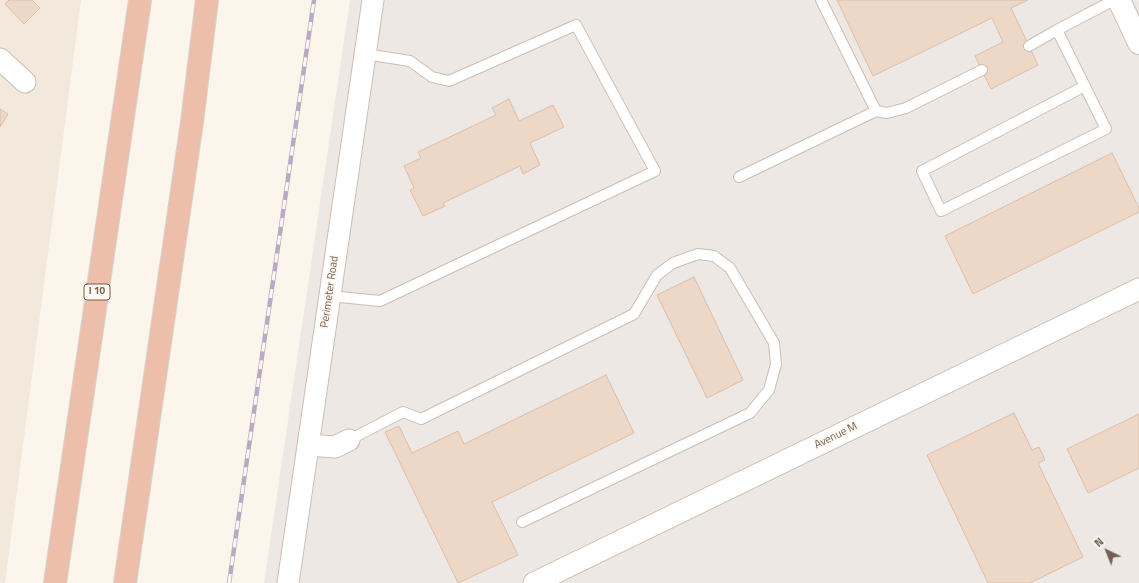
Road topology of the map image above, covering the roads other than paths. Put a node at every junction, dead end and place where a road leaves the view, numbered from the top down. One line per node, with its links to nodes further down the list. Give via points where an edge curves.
1 (140, 0): 23 (highway, I 10)
2 (207, 0): 24 (highway, via 192,122)
3 (373, 0): 10 (street, Perimeter Road)
4 (821, 0): 15 (lane)
5 (1114, 0): 7 (lane)
6 (1119, 0): 8 (street)
7 (1057, 30): 9 (lane); 14 (lane)
8 (1139, 43)
9 (1029, 46)
10 (365, 54): 18 (street, Perimeter Road); 18 (lane, via 410,61 432,77 449,81 576,25 655,171 380,301)
11 (0, 60): 13 (street)
12 (982, 70): 15 (lane, via 906,108 887,113)
13 (26, 82)
14 (1085, 86): 14 (lane, via 922,171 941,211 1106,129)
15 (876, 111): 16 (lane)
16 (739, 177)
17 (1139, 289): 22 (street, Avenue M)
18 (330, 296): 20 (street, Perimeter Road)
19 (349, 440): 20 (street, via 335,446); 21 (lane, via 403,412 420,419 634,314 658,275 673,263 698,254 714,256 730,268 774,343 776,364 769,390 750,413)
20 (308, 445): 25 (street, Perimeter Road)
21 (522, 522)
22 (562, 577): 26 (street, Avenue M)
23 (55, 583)
24 (125, 583)
25 (288, 583)
26 (534, 583)

